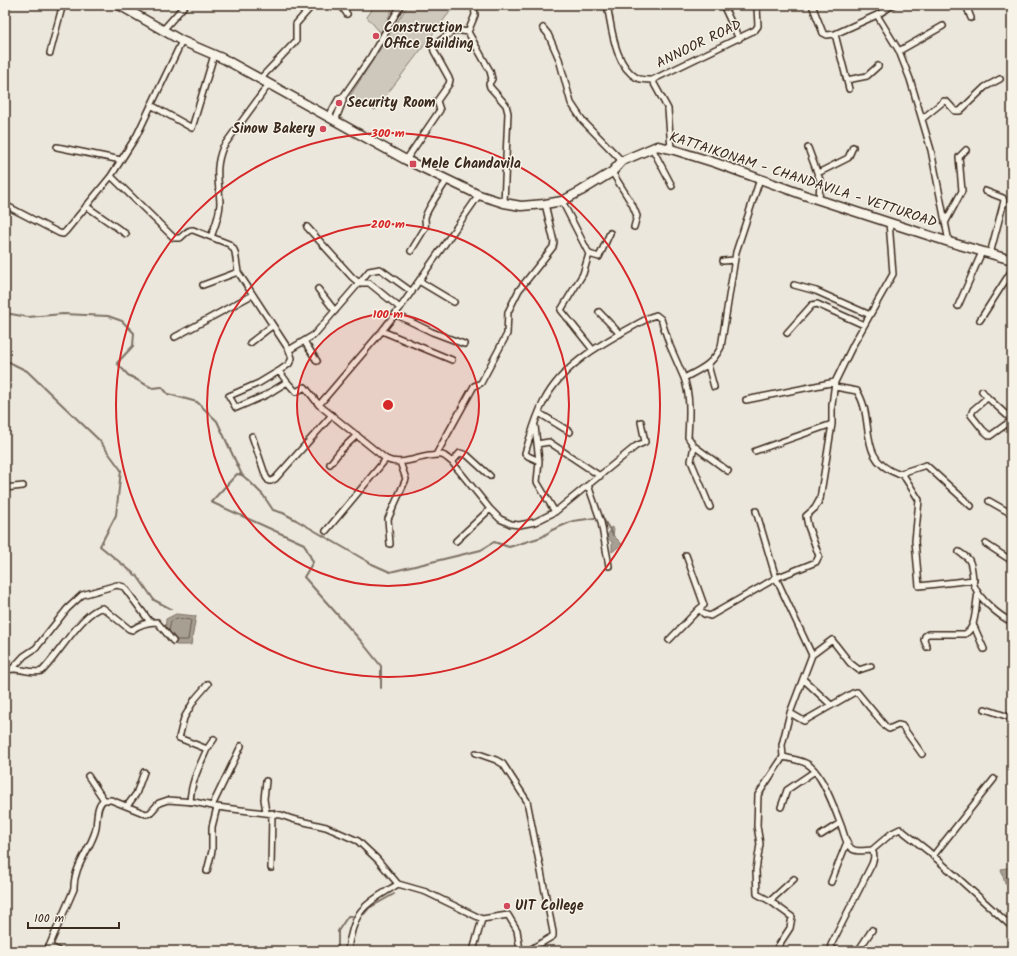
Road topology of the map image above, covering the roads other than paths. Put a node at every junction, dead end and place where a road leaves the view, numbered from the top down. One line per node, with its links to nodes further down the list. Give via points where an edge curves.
1 (63, 5): 27 (street)
2 (119, 5): 21 (main road, KATTAIKONAM - CHANDAVILA - VETTUROAD)
3 (185, 5): 21 (street)
4 (341, 5): 16 (street)
5 (401, 5): 37 (street)
6 (474, 5): 22 (street, via 475,15)
7 (607, 5): 32 (street, via 617,55 630,73 638,79)
8 (723, 5): 24 (street)
9 (758, 5): 24 (street, ANNOOR ROAD, via 758,26)
10 (812, 5): 23 (street, via 823,33)
11 (893, 5): 17 (street)
12 (966, 5): 18 (street)
13 (1010, 5): 15 (street)
14 (310, 8): 30 (street, via 296,24 296,42)
15 (1012, 8)
16 (347, 14)
17 (877, 15): 23 (street); 26 (street)
18 (971, 18)
19 (943, 26): 26 (street)
20 (543, 28): 47 (street, via 559,59 571,103 583,121)
21 (163, 30): 25 (main road, KATTAIKONAM - CHANDAVILA - VETTUROAD)
22 (468, 32): 46 (street, via 455,30 433,47 450,80 437,100 440,110); 58 (street, via 490,71 490,87 506,105 508,113)
23 (835, 34): 33 (street)
24 (739, 39): 32 (street, ANNOOR ROAD)
25 (182, 41): 28 (main road, KATTAIKONAM - CHANDAVILA - VETTUROAD); 36 (street)
26 (899, 50): 38 (street)
27 (50, 54)
28 (214, 55): 30 (main road, KATTAIKONAM - CHANDAVILA - VETTUROAD); 36 (street, via 192,128)
29 (878, 66): 33 (street, via 867,76)
30 (260, 79): 34 (main road, KATTAIKONAM - CHANDAVILA - VETTUROAD)
31 (1000, 79): 38 (street, via 985,88 960,111 955,111 944,101)
32 (652, 80): 43 (street, ANNOOR ROAD, via 668,109)
33 (847, 80): 35 (street)
34 (269, 84): 37 (main road, KATTAIKONAM - CHANDAVILA - VETTUROAD); 68 (street, via 223,147 219,157 217,177 220,204)
35 (849, 89)
36 (151, 105): 45 (street, via 137,135)
37 (332, 119): 46 (main road, KATTAIKONAM - CHANDAVILA - VETTUROAD)
38 (922, 119): 63 (street, via 931,150)
39 (57, 147): 45 (street)
40 (853, 147): 49 (street, via 848,158)
41 (652, 148): 43 (main road, KATTAIKONAM - CHANDAVILA - VETTUROAD, via 657,146); 47 (main road, KATTAIKONAM - CHANDAVILA - VETTUROAD); 53 (street)
42 (808, 148): 49 (street)
43 (671, 149): 51 (main road, KATTAIKONAM - CHANDAVILA - VETTUROAD)
44 (966, 150): 63 (street, via 959,157 962,191)
45 (121, 160): 50 (street)
46 (406, 160): 52 (main road, KATTAIKONAM - CHANDAVILA - VETTUROAD)
47 (622, 161): 48 (main road, KATTAIKONAM - CHANDAVILA - VETTUROAD)
48 (612, 172): 57 (main road, KATTAIKONAM - CHANDAVILA - VETTUROAD); 65 (street, via 637,216)
49 (818, 173): 56 (street)
50 (111, 176): 61 (street); 68 (street, via 174,238 180,238 190,229)
51 (760, 179): 56 (main road, KATTAIKONAM - CHANDAVILA - VETTUROAD); 74 (street)
52 (447, 180): 55 (main road, KATTAIKONAM - CHANDAVILA - VETTUROAD); 70 (street, via 429,209 425,218 425,228)
53 (672, 186)
54 (985, 191): 71 (street, via 1003,198 1004,201)
55 (479, 194): 58 (main road, KATTAIKONAM - CHANDAVILA - VETTUROAD); 78 (street)
56 (819, 200): 62 (main road, KATTAIKONAM - CHANDAVILA - VETTUROAD)
57 (562, 201): 59 (main road, KATTAIKONAM - CHANDAVILA - VETTUROAD); 72 (street)
58 (504, 203): 59 (main road, KATTAIKONAM - CHANDAVILA - VETTUROAD, via 521,206)
59 (545, 204): 128 (street, via 553,247 519,290 508,312 507,334 481,383 474,386)
60 (5, 205): 61 (street, via 63,234)
61 (86, 206): 67 (street)
62 (889, 222): 69 (main road, KATTAIKONAM - CHANDAVILA - VETTUROAD); 91 (street, via 893,274)
63 (945, 223): 69 (street)
64 (307, 227): 79 (street)
65 (634, 227)
66 (610, 233): 72 (street, via 599,257)
67 (126, 234)
68 (211, 237): 77 (street, via 233,248)
69 (949, 242): 71 (main road, KATTAIKONAM - CHANDAVILA - VETTUROAD)
70 (411, 251)
71 (986, 253): 73 (main road, KATTAIKONAM - CHANDAVILA - VETTUROAD); 86 (street)
72 (589, 254): 103 (street, via 583,274 561,310)
73 (1012, 258)
74 (734, 260): 75 (street); 106 (street, via 721,347)
75 (723, 261)
76 (1012, 270): 92 (street)
77 (238, 272): 80 (street); 84 (street)
78 (419, 281): 83 (street); 85 (street)
79 (359, 283): 83 (street, via 369,271 380,269); 87 (street, via 369,283); 88 (street)
80 (203, 285)
81 (794, 285): 91 (street, via 816,291)
82 (318, 289): 88 (street)
83 (412, 292): 87 (street)
84 (252, 294): 94 (street); 98 (street)
85 (454, 302)
86 (958, 306)
87 (400, 308): 90 (street)
88 (335, 311): 99 (street, via 314,335)
89 (599, 312): 97 (street)
90 (395, 314): 95 (street); 101 (street)
91 (870, 315): 93 (street)
92 (980, 320)
93 (864, 325): 96 (street, via 817,304 812,305); 110 (street)
94 (272, 326): 100 (street); 102 (street)
95 (382, 331): 104 (street); 115 (street)
96 (787, 333)
97 (620, 334): 103 (street); 108 (street, via 656,315 661,319)
98 (176, 337)
99 (304, 341): 102 (street); 105 (street)
100 (250, 342)
101 (464, 344)
102 (289, 350): 107 (street, via 292,358 289,364)
103 (593, 350): 116 (street, via 566,371)
104 (452, 360)
105 (317, 361)
106 (708, 365): 108 (street); 111 (street)
107 (279, 371): 109 (street); 109 (street, via 229,396 236,408 266,395)
108 (684, 378): 126 (street, via 690,405 688,438)
109 (287, 382): 115 (street, via 296,392 305,387)
110 (835, 385): 114 (street); 121 (street); 135 (street, via 857,391 862,399 872,452 886,468 898,474)
111 (714, 387)
112 (982, 391): 113 (street)
113 (988, 398): 118 (street); 118 (street, via 973,410 971,415 983,430 990,436)
114 (746, 400)
115 (319, 405): 117 (street)
116 (539, 413): 119 (street); 122 (street)
117 (332, 415): 123 (street); 124 (street, via 271,481 266,477)
118 (1012, 420)
119 (535, 422): 125 (street); 130 (street, via 525,453)
120 (641, 422): 137 (street, via 645,442 636,446)
121 (832, 424): 127 (street); 156 (street, via 820,499 806,516 819,556 816,562)
122 (570, 432)
123 (356, 435): 129 (street); 133 (street)
124 (252, 436)
125 (537, 444): 130 (street); 137 (street, via 549,442)
126 (694, 446): 134 (street); 143 (street, via 691,461)
127 (756, 452)
128 (436, 455): 131 (street); 132 (street, via 446,456)
129 (386, 458): 131 (street, via 392,462); 148 (street)
130 (539, 461): 146 (street, via 536,482)
131 (400, 462): 150 (street, via 406,479 388,519)
132 (452, 462): 136 (street, via 460,453 467,455); 144 (street)
133 (330, 464)
134 (728, 471)
135 (902, 473): 142 (street, via 926,465); 157 (street, via 919,500 915,541 919,586)
136 (490, 476)
137 (600, 476): 138 (street)
138 (588, 485): 146 (street); 155 (street, via 601,522)
139 (23, 486): 140 (street)
140 (5, 488)
141 (989, 502): 147 (street)
142 (971, 506)
143 (710, 507)
144 (490, 509): 146 (street, via 500,519 519,525 535,522); 149 (street)
145 (756, 511): 156 (street)
146 (555, 512)
147 (1012, 514)
148 (326, 531)
149 (456, 540)
150 (390, 544)
151 (986, 544): 154 (street)
152 (959, 552): 157 (street, via 969,560)
153 (686, 555): 159 (street, via 704,605)
154 (1012, 561)
155 (609, 566)
156 (776, 578): 159 (street, via 710,616); 167 (street)
157 (974, 580): 158 (street)
158 (978, 593): 161 (street); 162 (street)
159 (699, 609): 163 (street)
160 (150, 622): 164 (street, via 157,622); 169 (street, via 132,630 100,608 82,621 42,671 37,673); 169 (street, via 124,587 117,584 82,594 36,648)
161 (1012, 622)
162 (973, 624): 165 (street, via 965,634 928,634 924,640); 166 (street)
163 (669, 640)
164 (173, 641)
165 (927, 647)
166 (984, 649)
167 (812, 655): 168 (street, via 832,640 858,670); 171 (street)
168 (871, 666)
169 (13, 668): 170 (street)
170 (5, 671)
171 (803, 679): 173 (street); 175 (street)
172 (208, 684): 179 (street, via 184,718 180,738)
173 (831, 705): 175 (street, via 804,721); 181 (street, via 857,692 886,727 889,729 902,726)
174 (985, 709): 176 (street)
175 (790, 712): 182 (street, via 782,745)
176 (1012, 718)
177 (214, 739): 179 (street)
178 (241, 746): 191 (street)
179 (207, 749): 189 (street, via 195,773)
180 (476, 753): 213 (street, via 503,764 526,801 553,932 550,939)
181 (922, 754)
182 (783, 757): 183 (street, via 809,765); 204 (street, via 758,795 757,826 760,844 756,870 757,894)
183 (815, 771): 192 (street, via 787,790); 194 (street)
184 (144, 772): 190 (street, via 136,794)
185 (88, 776): 188 (street)
186 (994, 779): 198 (street)
187 (266, 781): 193 (street, via 264,799)
188 (104, 800): 190 (street); 208 (street, via 100,804 95,833 76,872 74,889)
189 (190, 802): 190 (street, via 162,801 146,814); 191 (street)
190 (127, 806)
191 (215, 807): 193 (street); 200 (street, via 212,851)
192 (782, 807)
193 (269, 812): 199 (street); 203 (street, via 326,827 358,841)
194 (840, 823): 195 (street); 196 (street)
195 (821, 835)
196 (846, 842): 197 (street, via 850,848 857,851); 202 (street)
197 (872, 850): 198 (street, via 900,829); 215 (street, via 872,864 831,945)
198 (933, 856): 206 (street)
199 (271, 868)
200 (207, 871)
201 (794, 879): 204 (street)
202 (831, 882)
203 (398, 884): 205 (street, via 426,892); 210 (street, via 362,909 349,941)
204 (770, 901): 214 (street, via 792,917 790,928)
205 (482, 919): 211 (street); 212 (street, via 508,915 517,930)
206 (1012, 927)
207 (872, 930): 216 (street)
208 (48, 948): 209 (street)
209 (59, 951)
210 (348, 951)
211 (473, 951)
212 (520, 951)
213 (528, 951)
214 (776, 951)
215 (836, 951)
216 (858, 951)

